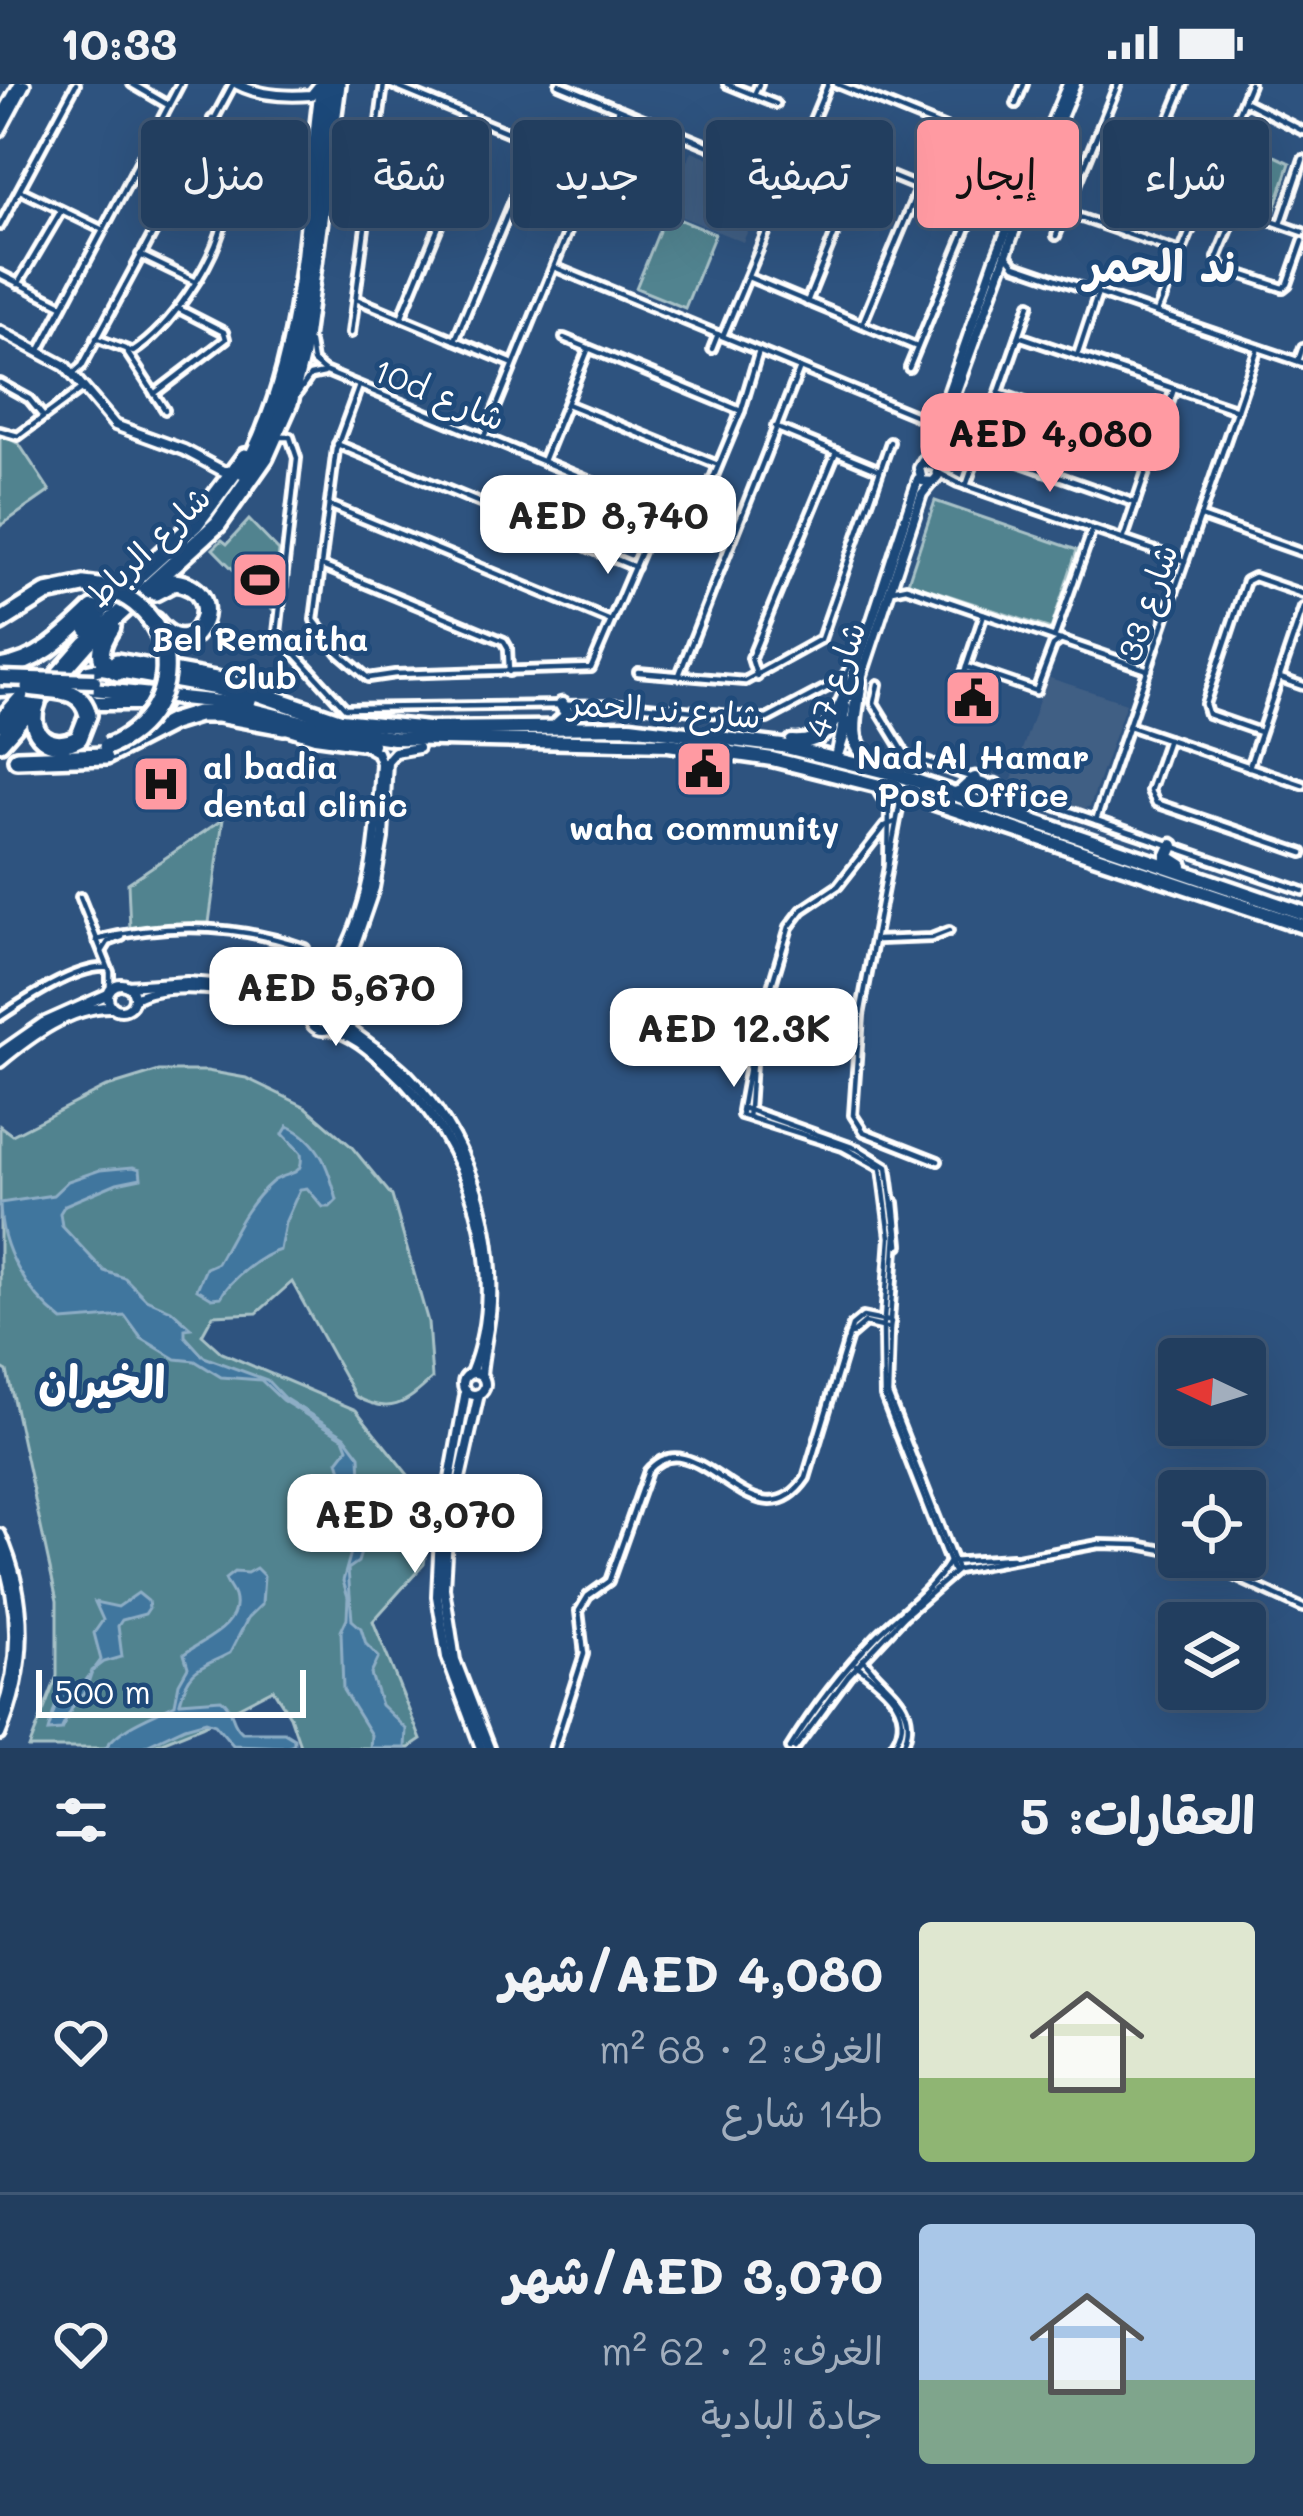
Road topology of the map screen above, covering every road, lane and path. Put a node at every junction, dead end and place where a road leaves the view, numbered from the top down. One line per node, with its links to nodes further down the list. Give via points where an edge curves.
1 (22, 84): 27 (street); 40 (street)
2 (76, 84): 45 (street)
3 (132, 84): 23 (street)
4 (180, 84): 23 (street)
5 (233, 84): 19 (street); 29 (street)
6 (322, 84): 21 (street); 41 (highway, شارع الرباط)
7 (340, 84): 75 (highway, شارع الرباط)
8 (387, 84): 30 (street); 31 (street)
9 (559, 84): 26 (street)
10 (727, 84): 20 (street)
11 (759, 84): 20 (street)
12 (828, 84): 33 (street)
13 (837, 84): 34 (street)
14 (1024, 84): 25 (street)
15 (1071, 84): 35 (street, شارع 47); 36 (street, شارع 47)
16 (1118, 84): 44 (street)
17 (1184, 84): 37 (street)
18 (1250, 84): 22 (street)
19 (264, 88): 21 (street)
20 (754, 95): 24 (street)
21 (294, 96): 41 (street, via 315,109)
22 (1243, 101): 38 (street); 39 (street)
23 (169, 104): 67 (street)
24 (776, 104)
25 (1016, 104)
26 (619, 109): 32 (street); 42 (street)
27 (0, 118)
28 (1303, 119): 39 (street)
29 (213, 120)
30 (379, 120)
31 (477, 120)
32 (615, 120)
33 (813, 120)
34 (926, 120)
35 (1054, 120)
36 (1058, 120)
37 (1169, 120)
38 (1235, 120)
39 (1300, 129)
40 (0, 131)
41 (317, 134): 108 (highway, شارع الرباط)
42 (706, 145)
43 (1303, 159): 51 (street)
44 (1079, 181)
45 (20, 188): 48 (street); 52 (street)
46 (917, 192): 91 (street)
47 (513, 200): 99 (street)
48 (60, 210): 67 (street); 82 (street)
49 (1079, 217): 68 (street)
50 (1269, 220): 51 (street)
51 (1281, 224): 69 (street)
52 (0, 226)
53 (155, 228): 74 (street)
54 (220, 228): 81 (street)
55 (365, 228): 84 (street)
56 (439, 228): 90 (street)
57 (570, 228): 77 (street)
58 (768, 228): 80 (street)
59 (837, 228): 85 (street)
60 (966, 228): 100 (street)
61 (1009, 228): 127 (street, شارع 47)
62 (1015, 228): 73 (street, شارع 47)
63 (1059, 228): 70 (street)
64 (1125, 228): 68 (street)
65 (1190, 228): 72 (street)
66 (1229, 228): 71 (street, via 1217,258 1222,268 1283,288)
67 (101, 232): 87 (street)
68 (1123, 232): 72 (street)
69 (1303, 232)
70 (1056, 236)
71 (1303, 242)
72 (1180, 252): 89 (street)
73 (1005, 253): 76 (street); 78 (street, شارع 47)
74 (141, 254): 81 (street); 96 (street)
75 (314, 255): 92 (highway); 208 (highway, شارع الرباط, via 289,403 244,491 86,644)
76 (1016, 265): 78 (street); 83 (street)
77 (554, 267): 95 (street); 111 (street)
78 (999, 270): 147 (street, شارع 47)
79 (0, 274): 82 (street)
80 (748, 277): 85 (street); 95 (street)
81 (193, 282): 88 (street)
82 (20, 285): 87 (street)
83 (1098, 293): 89 (street); 109 (street)
84 (356, 299): 90 (street); 94 (street)
85 (807, 302): 91 (street)
86 (1030, 304): 97 (street)
87 (61, 307): 102 (street)
88 (179, 309): 107 (street); 122 (street, via 226,337)
89 (1156, 314): 105 (street)
90 (401, 318): 99 (street)
91 (862, 324): 100 (street)
92 (310, 328): 115 (street, 10d شارع, via 311,358); 120 (highway)
93 (0, 331): 102 (street)
94 (351, 332)
95 (721, 335): 104 (street); 106 (street)
96 (96, 336): 107 (street); 114 (street)
97 (1019, 336): 109 (street); 121 (street)
98 (564, 338): 103 (street)
99 (455, 340): 111 (street)
100 (917, 346): 113 (street)
101 (1303, 347): 110 (street)
102 (38, 349): 114 (street)
103 (589, 349): 123 (street); 126 (street)
104 (712, 349)
105 (1258, 349): 110 (street); 125 (street, شارع 33)
106 (759, 351): 112 (street); 126 (street)
107 (130, 352): 122 (street)
108 (290, 355): 144 (highway); 173 (highway, شارع الرباط, via 263,437 226,500)
109 (1077, 356): 118 (street)
110 (1300, 362)
111 (514, 364): 133 (street)
112 (800, 368): 129 (street); 130 (street)
113 (909, 368)
114 (72, 373): 119 (street)
115 (330, 374): 117 (street, 10d شارع); 120 (street, 10d شارع, via 310,376)
116 (0, 383): 128 (street)
117 (359, 386): 133 (street, 10d شارع); 136 (street)
118 (1174, 389): 125 (street); 137 (street)
119 (84, 390): 128 (street); 143 (street, via 120,428)
120 (297, 393): 134 (highway)
121 (999, 393): 137 (street); 138 (street)
122 (154, 394): 124 (street)
123 (567, 404): 141 (street); 142 (street)
124 (165, 410)
125 (1237, 410): 153 (street, شارع 33)
126 (741, 411): 142 (street)
127 (941, 413): 129 (street); 132 (street, شارع 47)
128 (43, 418): 131 (street, via 16,436)
129 (923, 418): 132 (street)
130 (775, 427): 139 (street); 156 (street)
131 (0, 431)
132 (934, 434): 147 (street, شارع 47)
133 (484, 436): 141 (street, 10d شارع)
134 (281, 437): 168 (highway, via 234,513); 197 (street, via 290,437 297,458 278,632 339,705)
135 (890, 442): 146 (street)
136 (337, 444): 151 (street); 161 (street)
137 (1155, 446): 150 (street)
138 (979, 448): 145 (street); 148 (street)
139 (836, 452): 146 (street); 185 (street, via 751,658)
140 (1044, 454): 145 (street)
141 (543, 461): 152 (street, 10d شارع)
142 (718, 465): 154 (street)
143 (220, 469): 144 (street); 149 (street)
144 (239, 469): 149 (highway)
145 (1039, 469): 150 (street)
146 (880, 470): 185 (street, via 821,639)
147 (933, 473): 148 (street); 162 (street, شارع 47); 176 (street, شارع 47, via 919,476)
148 (962, 484): 155 (street)
149 (227, 486): 163 (highway)
150 (1135, 502): 157 (street)
151 (329, 505): 160 (street); 170 (street)
152 (659, 509): 154 (street, 10d شارع); 161 (street)
153 (1200, 517): 158 (street); 159 (street, شارع 33)
154 (694, 524): 156 (street, 10d شارع)
155 (1092, 529): 157 (street); 175 (street)
156 (730, 539): 184 (street)
157 (1123, 540): 159 (street)
158 (1303, 553)
159 (1185, 561): 181 (street, شارع 33)
160 (321, 566): 182 (street, via 504,641); 182 (street, via 318,630 371,680)
161 (634, 567): 170 (street)
162 (897, 568): 164 (street); 165 (street, شارع 47)
163 (134, 578): 173 (highway); 179 (highway, via 47,651)
164 (906, 587): 165 (street); 169 (street)
165 (888, 594): 188 (street, شارع 47)
166 (1303, 594): 203 (street, via 1248,579 1204,704 1208,714)
167 (1303, 608): 187 (street)
168 (142, 609): 168 (highway, via 170,636 184,638 202,627 205,607 191,585 167,584); 171 (highway, bridge, via 84,585 46,593); 172 (highway); 212 (highway, bridge, via 164,651 163,689 141,727 107,747)
169 (984, 614): 174 (street); 180 (street)
170 (611, 621): 182 (street, via 586,670)
171 (0, 622)
172 (112, 627): 178 (highway, via 101,656); 192 (highway)
173 (88, 629): 199 (highway, شارع الرباط)
174 (1045, 634): 175 (street); 177 (street)
175 (1058, 639): 177 (street); 181 (street)
176 (862, 649): 188 (street, شارع 47); 197 (street, via 843,680 771,719)
177 (1049, 653): 180 (street, via 1036,691)
178 (118, 667): 196 (main road); 198 (main road, via 86,672 82,695 95,703); 200 (highway, via 238,685)
179 (0, 668)
180 (966, 668): 195 (street)
181 (1148, 670): 202 (street, شارع 33)
182 (508, 672)
183 (638, 672): 184 (street)
184 (680, 675): 185 (street)
185 (757, 677)
186 (0, 678): 190 (main road, شارع ند الحمر, bridge)
187 (1279, 678): 191 (street); 203 (street)
188 (856, 682): 206 (main road, via 821,737); 211 (street, شارع 47); 216 (main road, via 857,748)
189 (878, 684): 215 (street, via 876,706 899,750)
190 (94, 685): 192 (main road, شارع ند الحمر, bridge); 194 (main road, شارع ند الحمر); 196 (main road, شارع ند الحمر)
191 (1303, 686)
192 (32, 687): 192 (highway, bridge, via 85,703 79,738 42,738); 193 (highway); 208 (highway)
193 (0, 688)
194 (187, 697): 198 (main road); 204 (main road, شارع ند الحمر, via 393,738)
195 (956, 697)
196 (250, 699): 200 (main road, شارع ند الحمر)
197 (562, 704): 204 (main road, via 568,717)
198 (240, 712): 201 (main road)
199 (1, 721)
200 (339, 721): 204 (main road, شارع ند الحمر)
201 (284, 726): 207 (main road); 212 (highway, via 198,714 106,755)
202 (1129, 726): 205 (street); 221 (street, شارع 33)
203 (1260, 732): 213 (street)
204 (552, 733): 206 (main road, شارع ند الحمر, via 661,729); 209 (main road, via 536,744); 210 (main road, شارع ند الحمر)
205 (1168, 739): 213 (street); 226 (street, via 1150,791 1156,802)
206 (752, 740): 211 (main road, شارع ند الحمر)
207 (343, 741): 209 (main road); 219 (street, via 379,755)
208 (0, 744)
209 (418, 748): 219 (street, via 390,757)
210 (704, 748): 211 (main road, via 820,764); 214 (main road, شارع ند الحمر)
211 (836, 758): 216 (main road, شارع ند الحمر); 224 (main road, via 846,770)
212 (8, 761)
213 (1249, 767): 217 (street)
214 (854, 778): 220 (main road, شارع ند الحمر); 223 (street, via 883,795)
215 (968, 780): 218 (street); 220 (main road)
216 (926, 784): 220 (main road, شارع ند الحمر)
217 (1303, 785)
218 (995, 786): 221 (street); 222 (main road)
219 (383, 795): 240 (street, via 370,880 326,989 306,998); 245 (street, via 369,910)
220 (949, 801): 222 (main road, شارع ند الحمر); 223 (street, via 907,800); 224 (main road, شارع ند الحمر)
221 (1094, 819): 225 (street)
222 (1034, 820): 227 (main road, شارع ند الحمر)
223 (891, 822): 235 (street); 250 (street, via 838,886 792,921 756,1039)
224 (1043, 839): 231 (main road, شارع ند الحمر)
225 (1172, 846): 227 (main road, via 1169,860); 228 (street)
226 (1303, 853)
227 (1202, 879): 230 (main road, شارع ند الحمر)
228 (1303, 891)
229 (80, 897): 234 (street)
230 (1303, 913)
231 (1303, 926)
232 (949, 932): 235 (street)
233 (132, 933): 234 (street); 236 (street, via 230,930); 237 (street, via 108,942)
234 (96, 940): 237 (street)
235 (875, 940): 251 (street, via 858,1031 855,1122)
236 (305, 948)
237 (103, 956): 238 (street)
238 (109, 970): 239 (street); 241 (street); 246 (street, via 92,969)
239 (126, 985): 240 (street); 241 (street); 242 (street)
240 (238, 986): 244 (street)
241 (109, 992): 243 (street); 249 (street, via 43,1023)
242 (134, 999): 243 (street, via 127,1009); 247 (street, via 229,992)
243 (112, 1007): 249 (street, via 75,1014)
244 (316, 1007): 245 (street); 247 (street)
245 (335, 1014): 248 (street); 254 (street, via 418,1087 469,1168 491,1261)
246 (0, 1017)
247 (310, 1017): 248 (street)
248 (328, 1029): 254 (street, via 405,1083 439,1125 464,1176 484,1275)
249 (0, 1058)
250 (747, 1112): 252 (street, via 876,1163); 252 (street, via 884,1164)
251 (938, 1161)
252 (892, 1258): 253 (street)
253 (885, 1324): 261 (street, via 888,1394); 272 (street, via 858,1319 806,1478 794,1492 758,1502 676,1456 648,1471 609,1582 579,1611 584,1651)
254 (476, 1374): 255 (street, via 464,1379); 256 (street, via 485,1386)
255 (466, 1391): 256 (street); 271 (street, via 437,1596 450,1669)
256 (479, 1394): 271 (street, via 447,1536 444,1588 456,1665)
257 (0, 1534): 265 (street)
258 (1158, 1550): 260 (street, via 1107,1544)
259 (0, 1552): 264 (street)
260 (1018, 1558): 261 (street); 262 (street)
261 (951, 1561): 262 (street); 267 (street)
262 (955, 1571): 267 (street)
263 (1238, 1578): 266 (street)
264 (9, 1582): 265 (street); 268 (street, via 15,1650)
265 (20, 1600): 269 (street, via 21,1665)
266 (1303, 1608)
267 (858, 1660): 270 (street, via 907,1708 908,1729); 273 (street)
268 (0, 1718)
269 (0, 1735)
270 (896, 1746)
271 (485, 1748)
272 (554, 1748)
273 (792, 1748)

